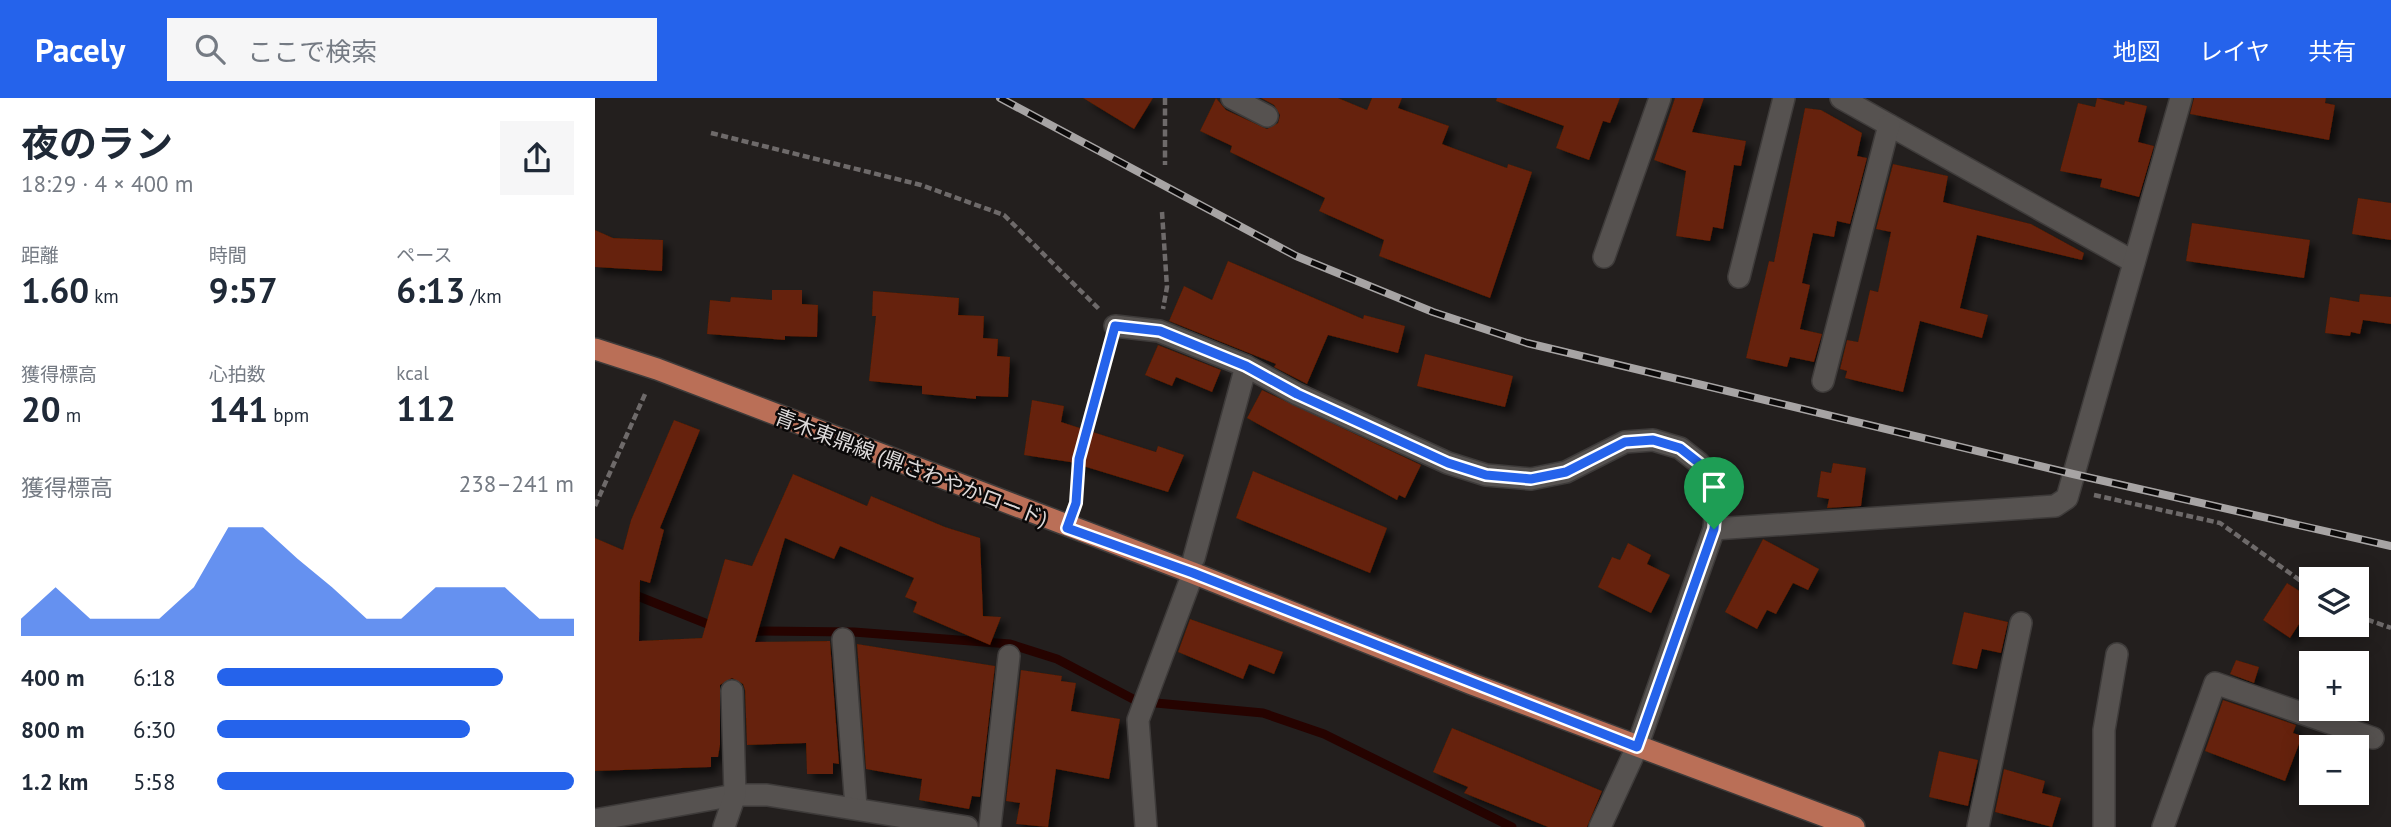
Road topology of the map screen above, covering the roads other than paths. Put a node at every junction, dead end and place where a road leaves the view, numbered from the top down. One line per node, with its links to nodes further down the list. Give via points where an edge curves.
1 (1232, 98): 6 (street)
2 (1660, 98): 8 (street)
3 (1784, 98): 10 (street)
4 (1841, 98): 7 (street)
5 (2181, 98): 9 (street)
6 (1266, 116)
7 (1889, 125): 9 (street); 14 (street)
8 (1604, 257)
9 (2134, 262): 15 (street, via 2067,498 2055,506)
10 (1739, 277)
11 (1115, 326): 13 (street, via 1160,331)
12 (595, 349): 16 (main road, 青木東鼎線 (鼎さわやかロード), via 1067,528)
13 (1246, 366): 15 (street, via 1406,445 1486,475 1531,479 1566,472 1625,442 1653,440 1680,448 1699,463 1717,493); 16 (street)
14 (1823, 381)
15 (1714, 529): 23 (street)
16 (1194, 565): 23 (main road, 青木東鼎線 (鼎さわやかロード)); 30 (street, via 1138,720)
17 (2021, 623): 33 (street)
18 (843, 639): 25 (street)
19 (2117, 654): 34 (street, via 2104,730)
20 (1009, 656): 29 (street)
21 (732, 691): 24 (street)
22 (2373, 737): 35 (street, via 2215,683)
23 (1637, 747): 31 (street); 32 (main road, 青木東鼎線 (鼎さわやかロード))
24 (735, 795): 25 (street); 26 (street); 27 (street)
25 (856, 807): 28 (street)
26 (595, 820)
27 (724, 827)
28 (967, 827)
29 (990, 827)
30 (1146, 827)
31 (1600, 827)
32 (1854, 827)
33 (1979, 827)
34 (2104, 827)
35 (2163, 827)

